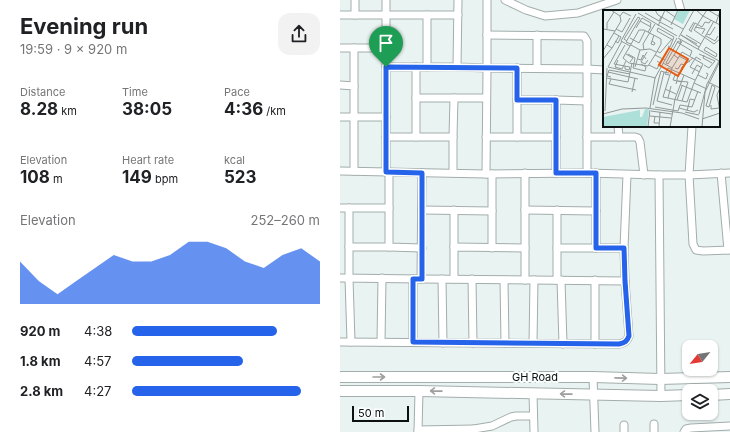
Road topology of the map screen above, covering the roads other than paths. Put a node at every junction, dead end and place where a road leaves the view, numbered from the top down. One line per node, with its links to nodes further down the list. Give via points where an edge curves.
1 (355, 0): 10 (street)
2 (386, 0): 11 (street)
3 (458, 0): 13 (street)
4 (487, 0): 14 (street)
5 (505, 0): 6 (street, via 545,16 578,12)
6 (617, 0)
7 (678, 0): 8 (street)
8 (681, 10)
9 (340, 15): 10 (street)
10 (355, 15): 11 (street)
11 (386, 15): 12 (street); 18 (street)
12 (427, 15): 13 (street); 21 (street)
13 (458, 15): 22 (street)
14 (487, 35): 15 (street); 23 (street)
15 (537, 35): 25 (street); 26 (street, via 584,36 587,41)
16 (340, 48): 17 (street)
17 (354, 48): 18 (street); 29 (street)
18 (386, 48): 19 (street)
19 (386, 67): 20 (street); 38 (street)
20 (416, 67): 21 (street); 30 (street)
21 (427, 67): 22 (street)
22 (457, 67): 23 (street)
23 (487, 68): 24 (street); 32 (street)
24 (517, 68): 25 (street); 33 (street)
25 (537, 68): 26 (street)
26 (587, 69): 27 (street); 35 (street)
27 (603, 70)
28 (340, 86): 29 (street)
29 (354, 86): 37 (street)
30 (416, 98): 31 (street); 42 (street)
31 (454, 98): 32 (street); 43 (street)
32 (486, 98): 44 (street)
33 (517, 100): 34 (street); 45 (street)
34 (556, 100): 35 (street); 46 (street)
35 (587, 101): 47 (street)
36 (340, 117): 37 (street)
37 (354, 117): 38 (street); 50 (street)
38 (386, 117): 41 (street)
39 (618, 127): 48 (street)
40 (692, 127): 64 (street)
41 (386, 137): 42 (street); 51 (street)
42 (416, 137): 43 (street)
43 (454, 137): 53 (street)
44 (486, 137): 45 (street); 60 (street)
45 (517, 137): 46 (street)
46 (556, 137): 55 (street)
47 (587, 137): 48 (street); 56 (street)
48 (618, 137): 62 (street, via 638,138)
49 (340, 171): 50 (street)
50 (354, 171): 51 (street)
51 (388, 172): 52 (street); 67 (street)
52 (422, 173): 53 (street); 68 (street)
53 (453, 173): 60 (street)
54 (526, 173): 55 (street); 60 (street); 70 (street)
55 (556, 173): 56 (street)
56 (587, 173): 57 (street)
57 (596, 173): 61 (street); 73 (street)
58 (721, 173): 59 (street); 64 (street); 74 (street)
59 (730, 173)
60 (489, 174): 72 (street)
61 (627, 175): 62 (street); 83 (street)
62 (644, 175): 63 (street)
63 (659, 175): 64 (street); 112 (street)
64 (689, 175): 84 (street, via 693,244 696,250)
65 (340, 208): 66 (street)
66 (349, 208): 67 (street); 75 (street)
67 (389, 208): 76 (street)
68 (422, 210): 69 (street); 78 (street)
69 (454, 210): 72 (street); 77 (street)
70 (525, 210): 71 (street); 80 (street)
71 (557, 210): 73 (street); 81 (street)
72 (492, 211): 79 (street)
73 (596, 211): 82 (street)
74 (727, 212): 84 (street)
75 (349, 247): 76 (street); 86 (street)
76 (389, 247): 78 (street)
77 (454, 247): 79 (street); 91 (street)
78 (422, 248): 89 (street)
79 (492, 248): 80 (street)
80 (525, 248): 94 (street)
81 (557, 248): 82 (street); 96 (street)
82 (596, 248): 83 (street)
83 (624, 248): 98 (street)
84 (729, 250)
85 (340, 278): 86 (street)
86 (350, 278): 87 (street); 100 (street)
87 (382, 278): 88 (street); 101 (street)
88 (413, 279): 89 (street); 102 (street)
89 (422, 279): 90 (street)
90 (442, 279): 91 (street); 103 (street)
91 (454, 279): 92 (street)
92 (472, 279): 93 (street); 104 (street)
93 (504, 280): 94 (street); 105 (street)
94 (525, 280): 95 (street)
95 (534, 280): 96 (street); 106 (street)
96 (559, 280): 97 (street); 107 (street)
97 (595, 280): 98 (street); 108 (street)
98 (625, 281): 108 (street, via 629,336 627,341 624,344)
99 (340, 342): 100 (street)
100 (351, 342): 101 (street)
101 (381, 342): 102 (street)
102 (413, 342): 103 (street)
103 (443, 343): 104 (street)
104 (473, 343): 105 (street)
105 (505, 343): 106 (street)
106 (533, 344): 107 (street)
107 (563, 344): 108 (street)
108 (595, 344)
109 (340, 377): 110 (main road, GH Road, one-way to 110)
110 (593, 377): 112 (main road, GH Road, one-way to 112); 116 (street)
111 (730, 377): 112 (main road, GH Road)
112 (660, 379): 120 (street)
113 (340, 391): 114 (main road, GH Road)
114 (419, 391): 115 (main road, GH Road, one-way to 114); 125 (street)
115 (533, 393): 116 (main road, GH Road, one-way to 115); 121 (street)
116 (594, 394): 120 (main road, GH Road); 128 (street)
117 (730, 394): 119 (main road)
118 (682, 395): 120 (main road, GH Road)
119 (718, 395)
120 (661, 396)
121 (533, 416): 126 (street, via 511,417); 127 (street)
122 (654, 424): 129 (street)
123 (730, 426): 124 (street)
124 (715, 429): 130 (street, via 686,428)
125 (418, 431): 126 (street)
126 (474, 431)
127 (534, 432)
128 (595, 432)
129 (654, 432)
130 (684, 432)

